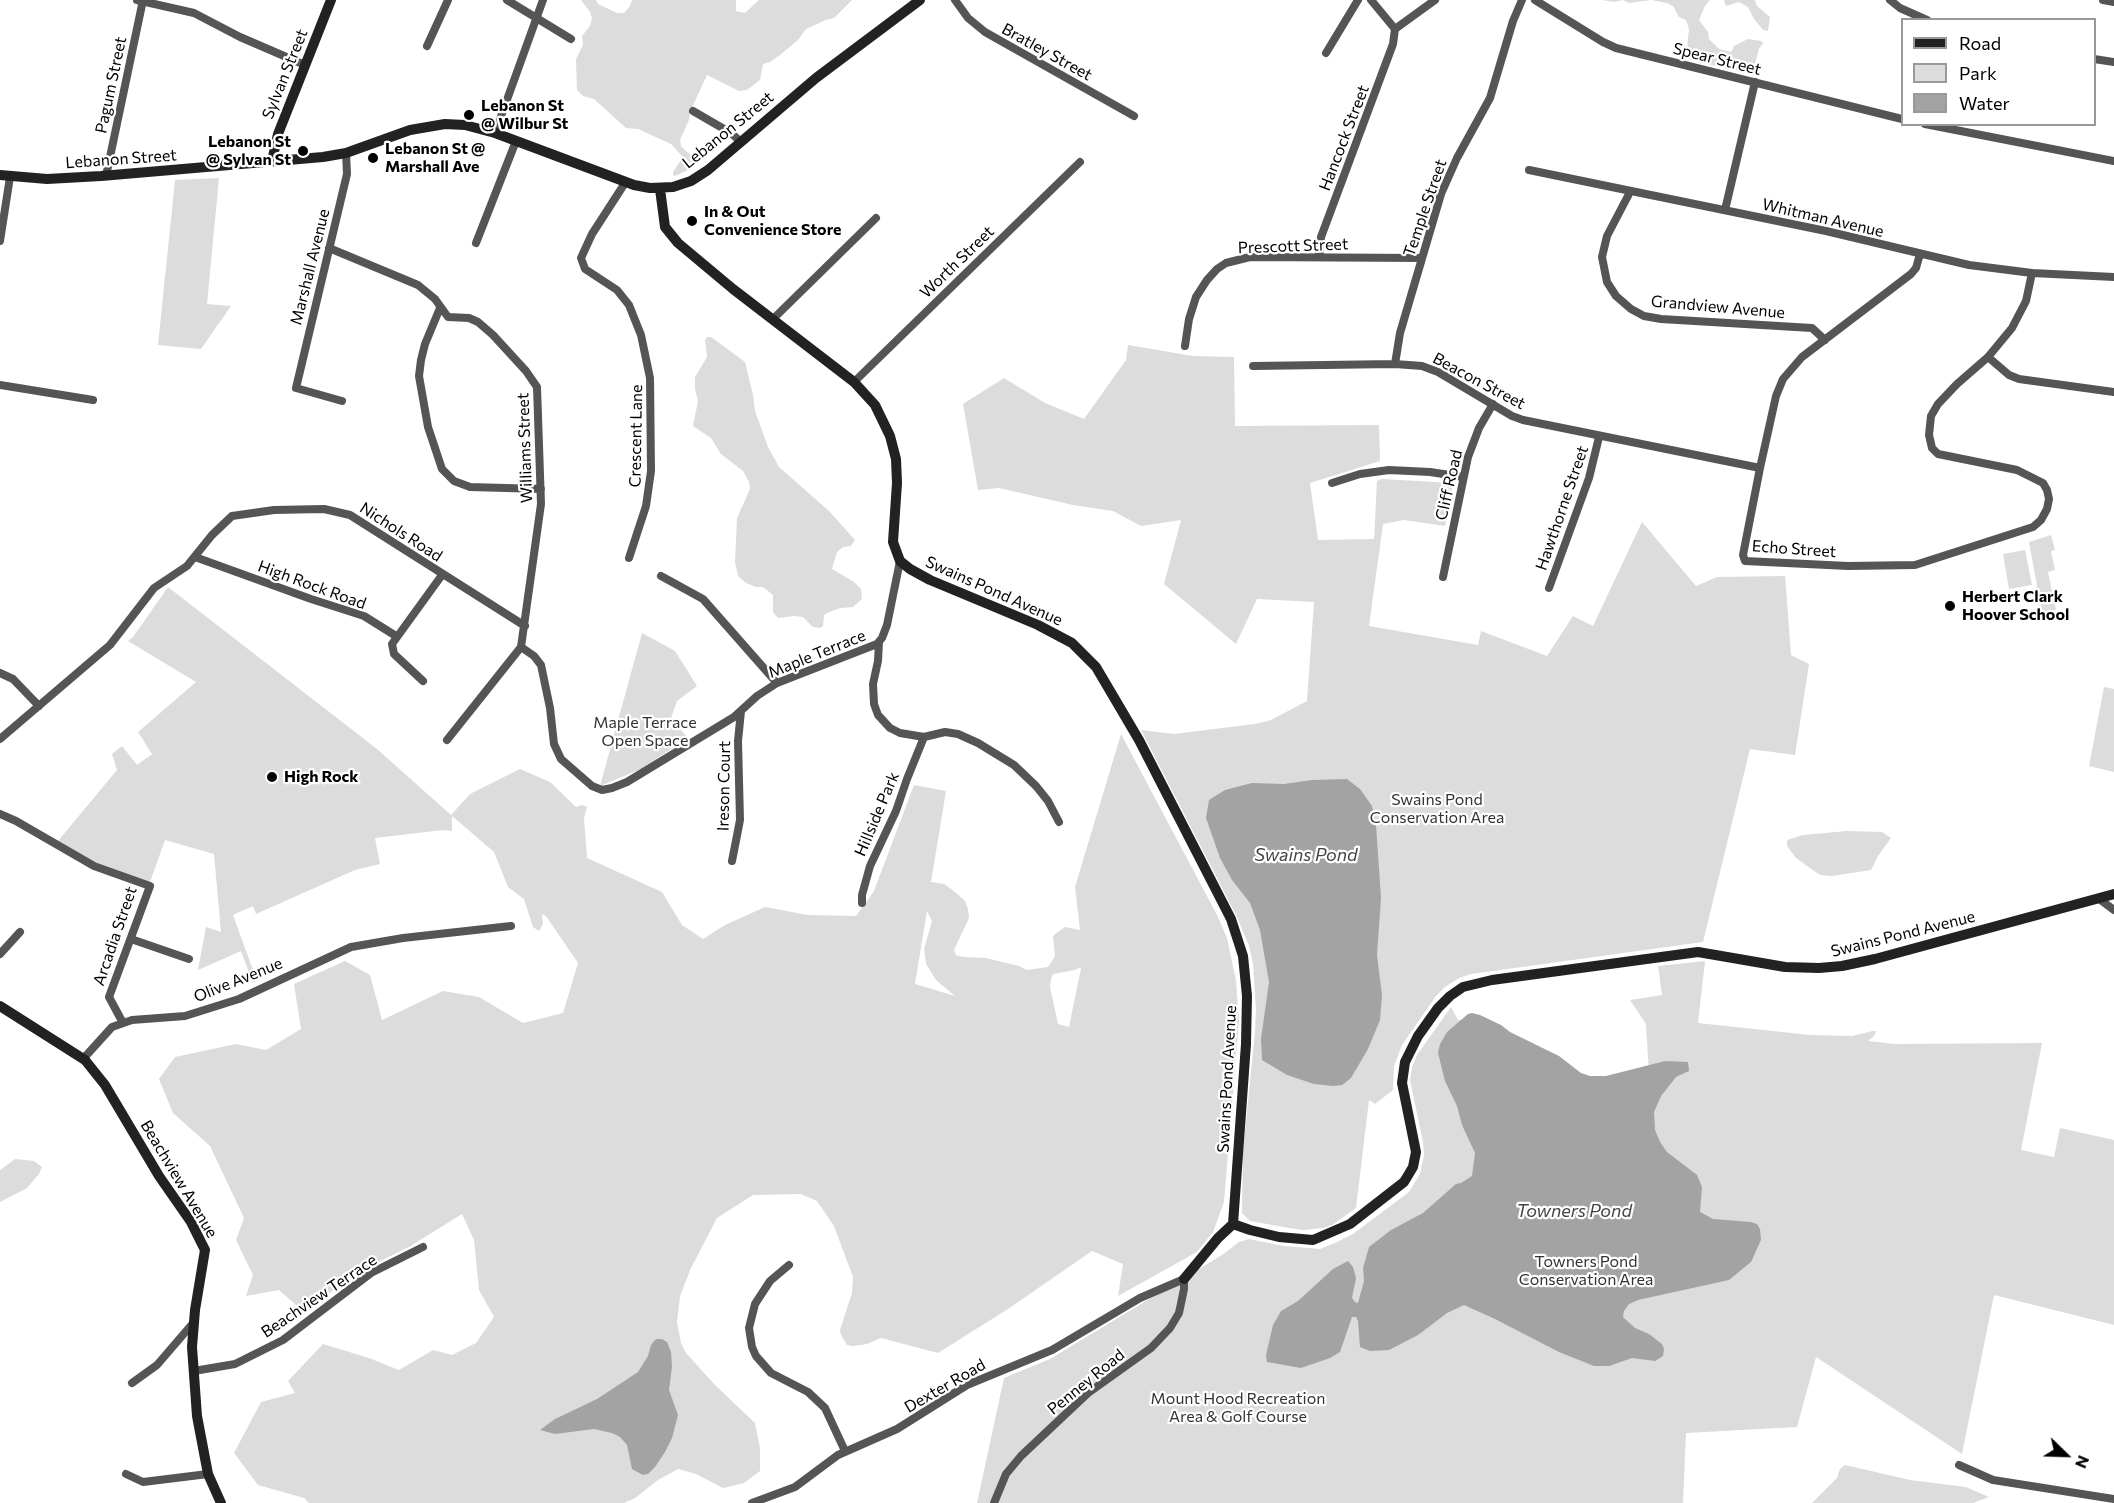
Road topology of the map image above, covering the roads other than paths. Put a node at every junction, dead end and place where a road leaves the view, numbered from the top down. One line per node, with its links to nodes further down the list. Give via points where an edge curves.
1 (141, 0): 24 (street, via 198,15); 39 (street, Pagum Street)
2 (331, 0): 24 (street, Sylvan Street)
3 (448, 0): 20 (street)
4 (507, 0): 16 (street)
5 (543, 0): 16 (street)
6 (920, 0): 32 (street, Lebanon Street, via 816,78)
7 (955, 0): 27 (street, Bratley Street, via 985,32)
8 (1358, 0): 21 (street)
9 (1371, 0): 18 (street)
10 (1435, 0): 18 (street)
11 (1522, 0): 50 (street, Temple Street, via 1494,87 1450,172)
12 (1534, 0): 25 (street, Spear Street, via 1616,48)
13 (1890, 0): 17 (street)
14 (2103, 0): 15 (street)
15 (2114, 2)
16 (535, 18): 19 (street); 30 (street)
17 (1922, 18)
18 (1395, 29): 49 (street, Hancock Street, via 1393,44 1321,237)
19 (571, 39)
20 (427, 46)
21 (1326, 53)
22 (2096, 59): 23 (street)
23 (2114, 62)
24 (305, 65): 34 (street, Sylvan Street, via 275,140)
25 (1755, 82): 28 (street, Spear Street); 43 (street)
26 (693, 111): 32 (street)
27 (1134, 116)
28 (1901, 119)
29 (1935, 126): 35 (street)
30 (495, 133): 31 (street, Lebanon Street); 33 (street, Lebanon Street, via 465,125 435,124)
31 (516, 141): 40 (street, Lebanon Street); 46 (street)
32 (741, 142): 41 (street, Lebanon Street, via 697,177 679,186)
33 (346, 153): 34 (street, Lebanon Street); 47 (street, Marshall Avenue, via 347,174)
34 (272, 161): 39 (street, Lebanon Street)
35 (2114, 161)
36 (1080, 162): 60 (street, Worth Street)
37 (1528, 170): 42 (street, Whitman Avenue)
38 (5, 176): 39 (street, Lebanon Street); 45 (street)
39 (106, 176)
40 (625, 183): 41 (street, Lebanon Street); 72 (street, Crescent Lane, via 581,258 590,273 617,290 629,305 641,335 650,378 650,483 644,516)
41 (660, 189): 54 (street, Swains Pond Avenue, via 663,220 670,234)
42 (1630, 192): 43 (street, Whitman Avenue); 55 (street, Grandview Avenue, via 1607,236 1602,256 1607,282 1631,309 1661,319 1810,328)
43 (1725, 210): 48 (street, Whitman Avenue)
44 (876, 218): 54 (street)
45 (0, 241)
46 (476, 243)
47 (330, 248): 53 (street, Williams Street, via 418,285); 64 (street, Marshall Avenue, via 296,388)
48 (1920, 254): 51 (street, Whitman Avenue, via 1984,268); 55 (street, Echo Street, via 1911,274)
49 (1318, 257): 50 (street, Prescott Street); 56 (street, Prescott Street, via 1250,257 1221,266 1207,280 1192,306)
50 (1422, 258): 58 (street, Temple Street)
51 (2032, 273): 52 (street, Whitman Avenue); 57 (street, via 2019,317)
52 (2114, 277)
53 (440, 308): 70 (street, Williams Street, via 448,317 469,318 482,324 536,385); 70 (street, via 425,344 419,376 428,427 442,469 454,481 470,487)
54 (773, 319): 60 (street, Swains Pond Avenue)
55 (1825, 340): 67 (street, Echo Street, via 1793,366 1781,382)
56 (1185, 346)
57 (1988, 357): 62 (street, via 2019,380); 67 (street, Echo Street, via 1936,407 1931,416 1929,440 1938,454 2017,470 2038,480 2045,486 2049,504 2033,526 1915,566 1749,562 1743,555)
58 (1395, 364): 59 (street, Beacon Street); 65 (street, Beacon Street, via 1438,372)
59 (1253, 366)
60 (854, 382): 73 (street, Swains Pond Avenue, via 875,405 894,448 897,477 893,542)
61 (0, 384): 63 (street)
62 (2114, 392)
63 (93, 400)
64 (342, 401)
65 (1493, 405): 66 (street, Beacon Street, via 1523,420); 68 (street, Cliff Road, via 1476,437)
66 (1599, 437): 67 (street, Beacon Street); 77 (street, Hawthorne Street, via 1589,478)
67 (1760, 468)
68 (1463, 477): 69 (street, via 1382,470); 76 (street, Cliff Road)
69 (1332, 483)
70 (541, 489): 78 (street, Williams Street)
71 (195, 557): 74 (street, Nichols Road, via 232,516 324,509 350,515); 79 (street, High Rock Road, via 364,616); 85 (street, Nichols Road, via 154,588 110,645)
72 (629, 558)
73 (900, 561): 80 (street, Maple Terrace, via 887,625); 105 (street, Swains Pond Avenue, via 924,577 1050,631 1072,643 1091,661 1139,740 1232,920 1243,956 1247,1012)
74 (442, 574): 78 (street, Nichols Road); 79 (street)
75 (661, 576): 84 (street, via 703,599)
76 (1443, 576)
77 (1549, 588)
78 (525, 626): 81 (street, Williams Street)
79 (396, 636): 83 (street, via 392,644 394,654)
80 (879, 642): 84 (street, Maple Terrace); 87 (street, via 873,684 878,715 900,733)
81 (521, 647): 86 (street, Maple Terrace, via 534,656 543,671 557,753 584,780 602,790 627,782); 89 (street, Williams Street)
82 (0, 672): 85 (street, via 13,679)
83 (423, 681)
84 (777, 683): 86 (street, Maple Terrace)
85 (39, 706): 88 (street, Nichols Road)
86 (741, 711): 92 (street, Ireson Court, via 740,820)
87 (924, 737): 91 (street, via 945,732 958,734 1014,765 1042,794); 95 (street, Hillside Park, via 870,866)
88 (0, 739)
89 (447, 740)
90 (0, 814): 99 (street, Arcadia Street, via 94,866 150,886)
91 (1059, 822)
92 (732, 861)
93 (2114, 894): 94 (street, Swains Pond Avenue)
94 (2098, 898): 96 (street); 105 (street, Swains Pond Avenue, via 1842,966 1785,967 1698,952 1463,987 1444,1001 1426,1023 1405,1062 1402,1083 1416,1152 1412,1170 1399,1187 1350,1224 1313,1240 1279,1237)
95 (862, 903)
96 (2114, 910)
97 (511, 926): 103 (street, Olive Avenue, via 351,947 228,1002 185,1016)
98 (20, 932): 100 (street)
99 (131, 939): 101 (street); 103 (street, Arcadia Street, via 109,997)
100 (0, 954)
101 (189, 959)
102 (0, 1006): 104 (street)
103 (123, 1023): 104 (street, Olive Avenue, via 112,1027)
104 (83, 1059): 109 (street, Beachview Avenue, via 105,1085 205,1250)
105 (1233, 1224): 108 (street)
106 (423, 1247): 110 (street, Beachview Terrace, via 371,1273 283,1340 235,1364)
107 (789, 1265): 112 (street, via 770,1281 755,1304 750,1328 752,1347 771,1372 808,1392 825,1408)
108 (1184, 1279): 112 (street, Dexter Road, via 1140,1298 1052,1350 967,1385 897,1429); 119 (street, Penney Road, via 1181,1305 1170,1328 1151,1348 1088,1394 1021,1456 1006,1474)
109 (194, 1322): 110 (street, Beachview Avenue); 111 (street, via 157,1365)
110 (194, 1371): 115 (street, Beachview Avenue, via 197,1416)
111 (132, 1383)
112 (845, 1451): 118 (street, Dexter Road, via 795,1487)
113 (1959, 1466): 116 (street, via 1993,1480)
114 (126, 1474): 115 (street, via 143,1482)
115 (208, 1474): 117 (street, Beachview Avenue)
116 (2114, 1499)
117 (221, 1503)
118 (752, 1503)
119 (994, 1503)

